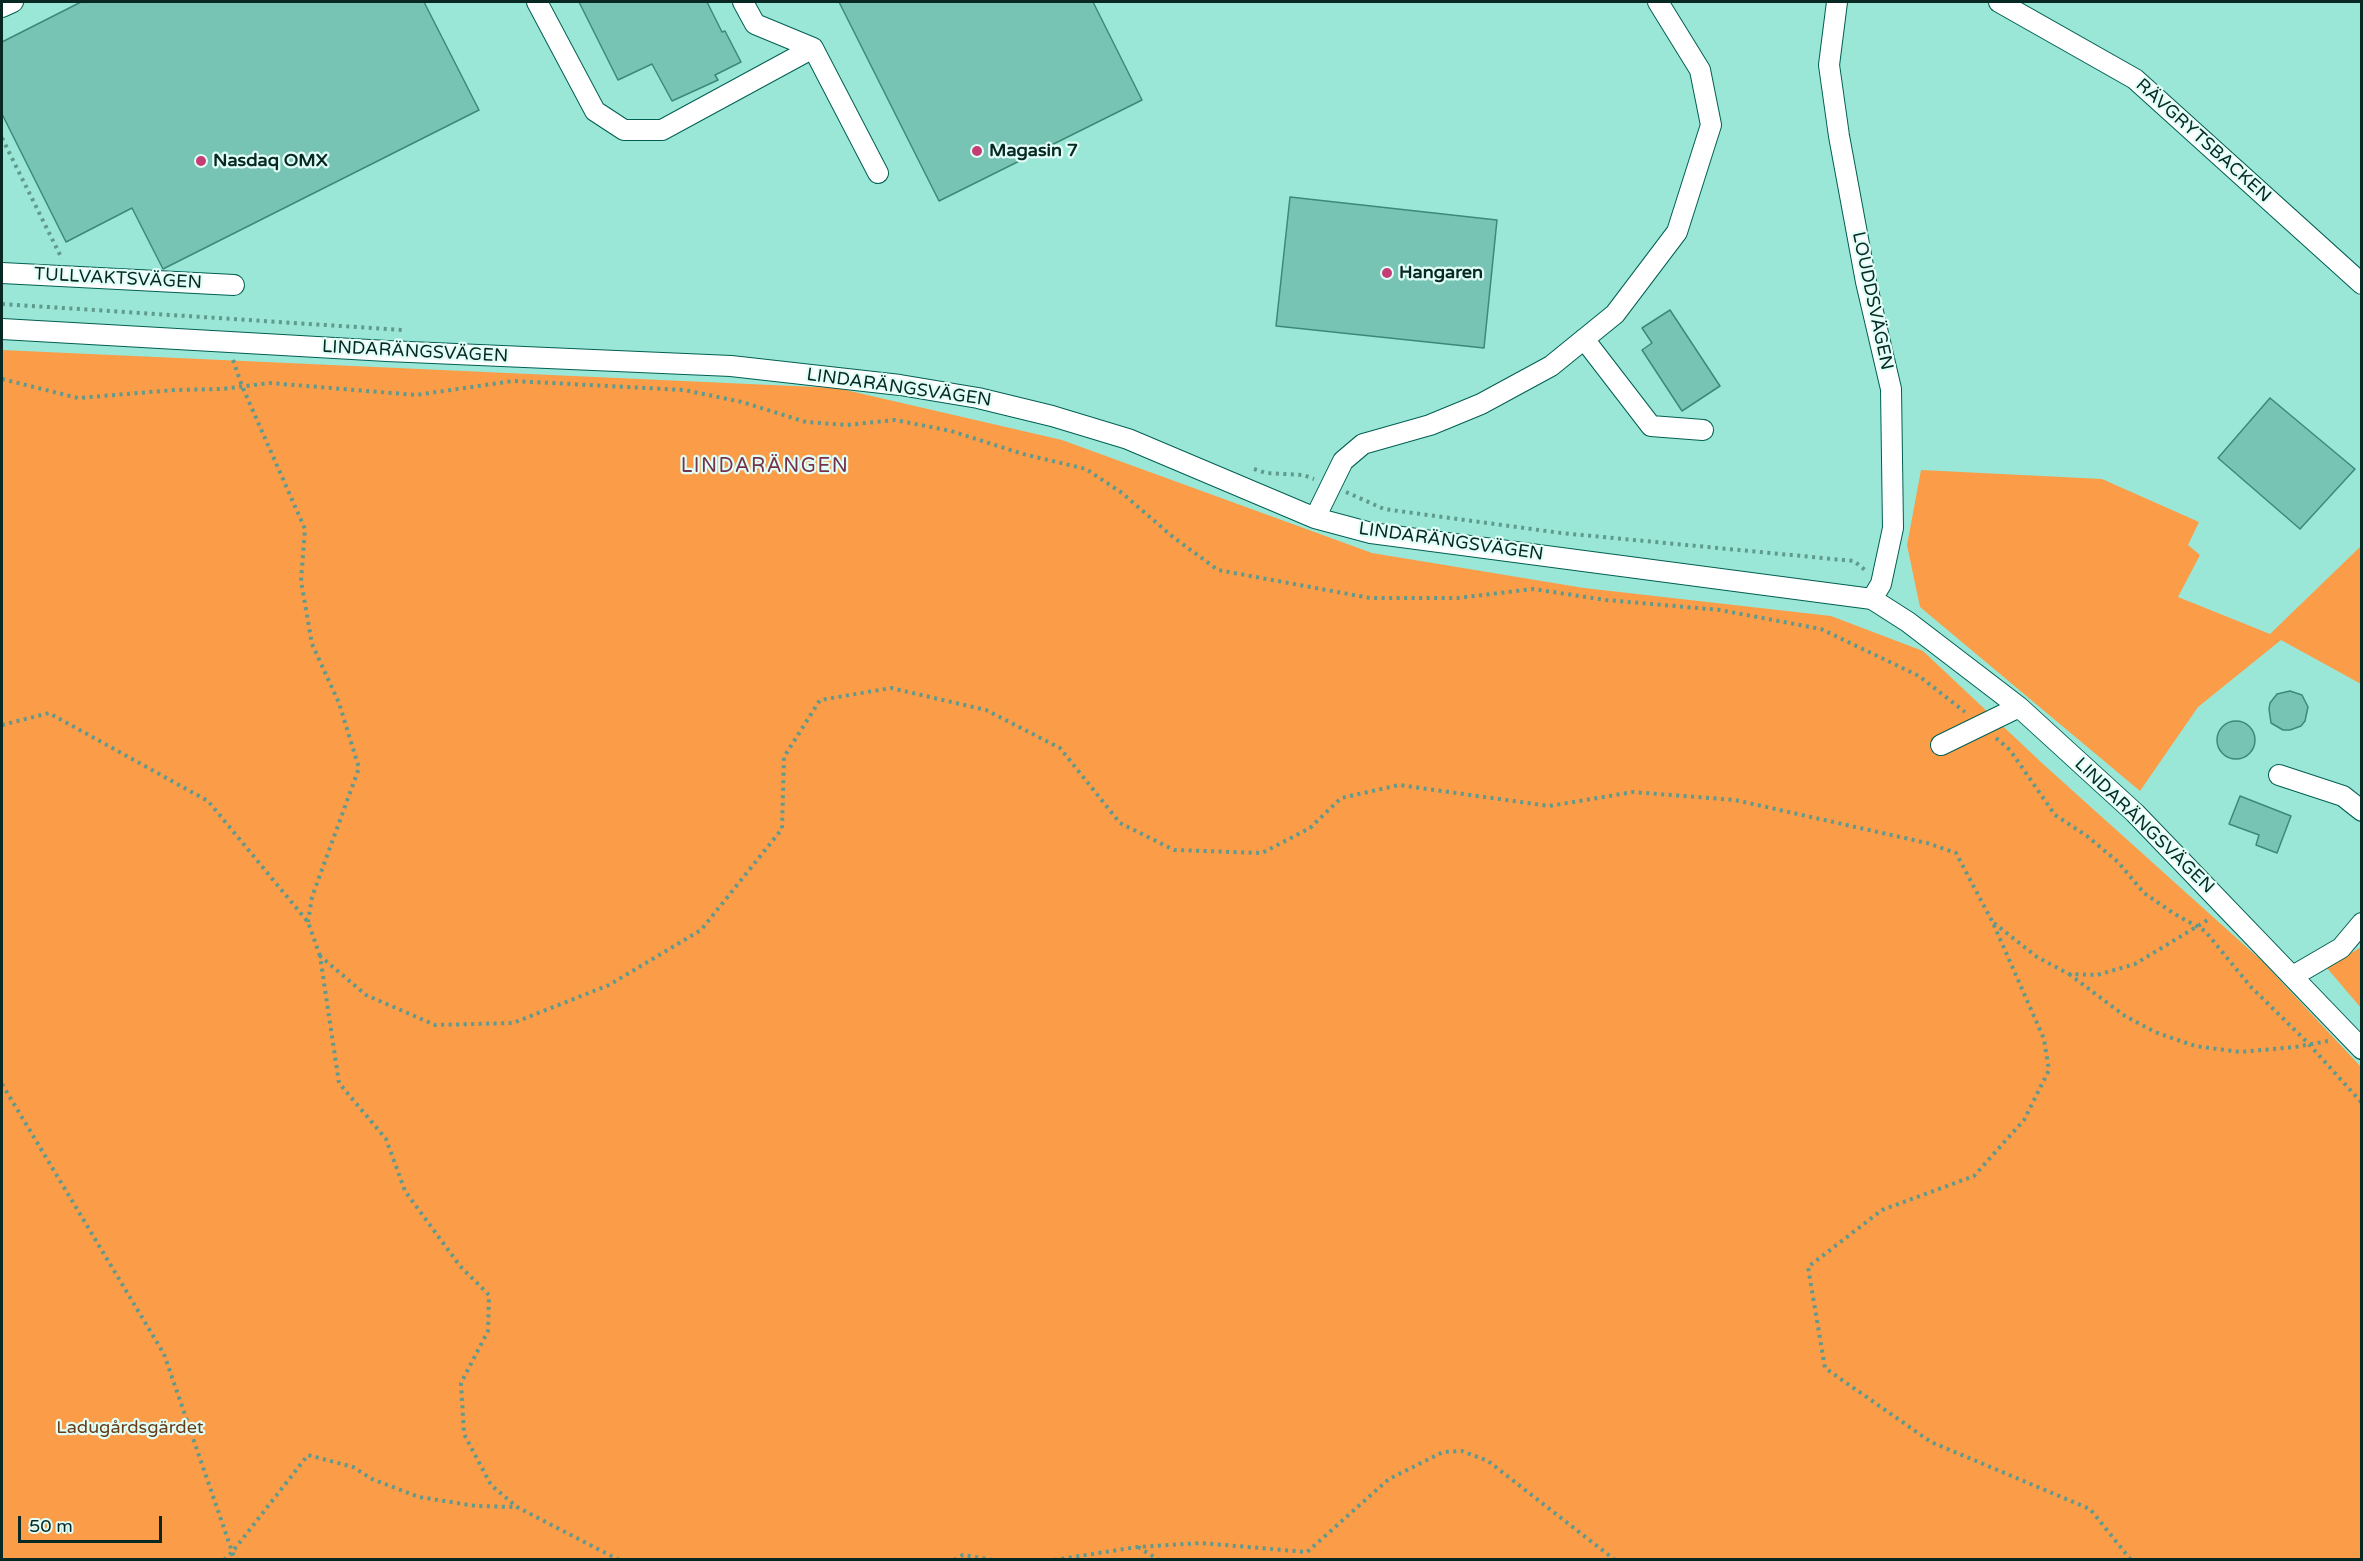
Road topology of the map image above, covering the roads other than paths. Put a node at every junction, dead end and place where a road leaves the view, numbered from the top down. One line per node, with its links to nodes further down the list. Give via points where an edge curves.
1 (14, 2): 7 (street)
2 (537, 2): 8 (street, via 595,111 624,130 662,130)
3 (743, 2): 8 (street, via 755,24)
4 (1658, 2): 14 (street, via 1700,70 1711,125 1677,232 1615,314)
5 (1837, 2): 17 (street, LOUDDSVÄGEN, via 1829,65 1866,282 1891,389 1893,528)
6 (1999, 2): 11 (street, RÄVGRYTSBACKEN, via 2135,79)
7 (2, 7)
8 (813, 48): 9 (street)
9 (878, 173)
10 (2, 273): 12 (street, TULLVAKTSVÄGEN)
11 (2361, 284)
12 (234, 285)
13 (2, 329): 16 (street, LINDARÄNGSVÄGEN, via 731,366 900,385 978,398 1128,439)
14 (1584, 339): 15 (street, via 1651,426); 16 (street, via 1551,366 1482,404 1430,425 1363,444 1343,461)
15 (1703, 430)
16 (1315, 518): 17 (street, LINDARÄNGSVÄGEN, via 1371,533)
17 (1876, 592): 18 (street, LINDARÄNGSVÄGEN, via 1908,622)
18 (2019, 707): 19 (street); 23 (street, LINDARÄNGSVÄGEN, via 2135,813)
19 (1941, 745)
20 (2279, 775): 21 (street, via 2343,796)
21 (2361, 811)
22 (2361, 923): 23 (street, via 2341,948)
23 (2293, 976): 24 (street, LINDARÄNGSVÄGEN)
24 (2356, 1043)

